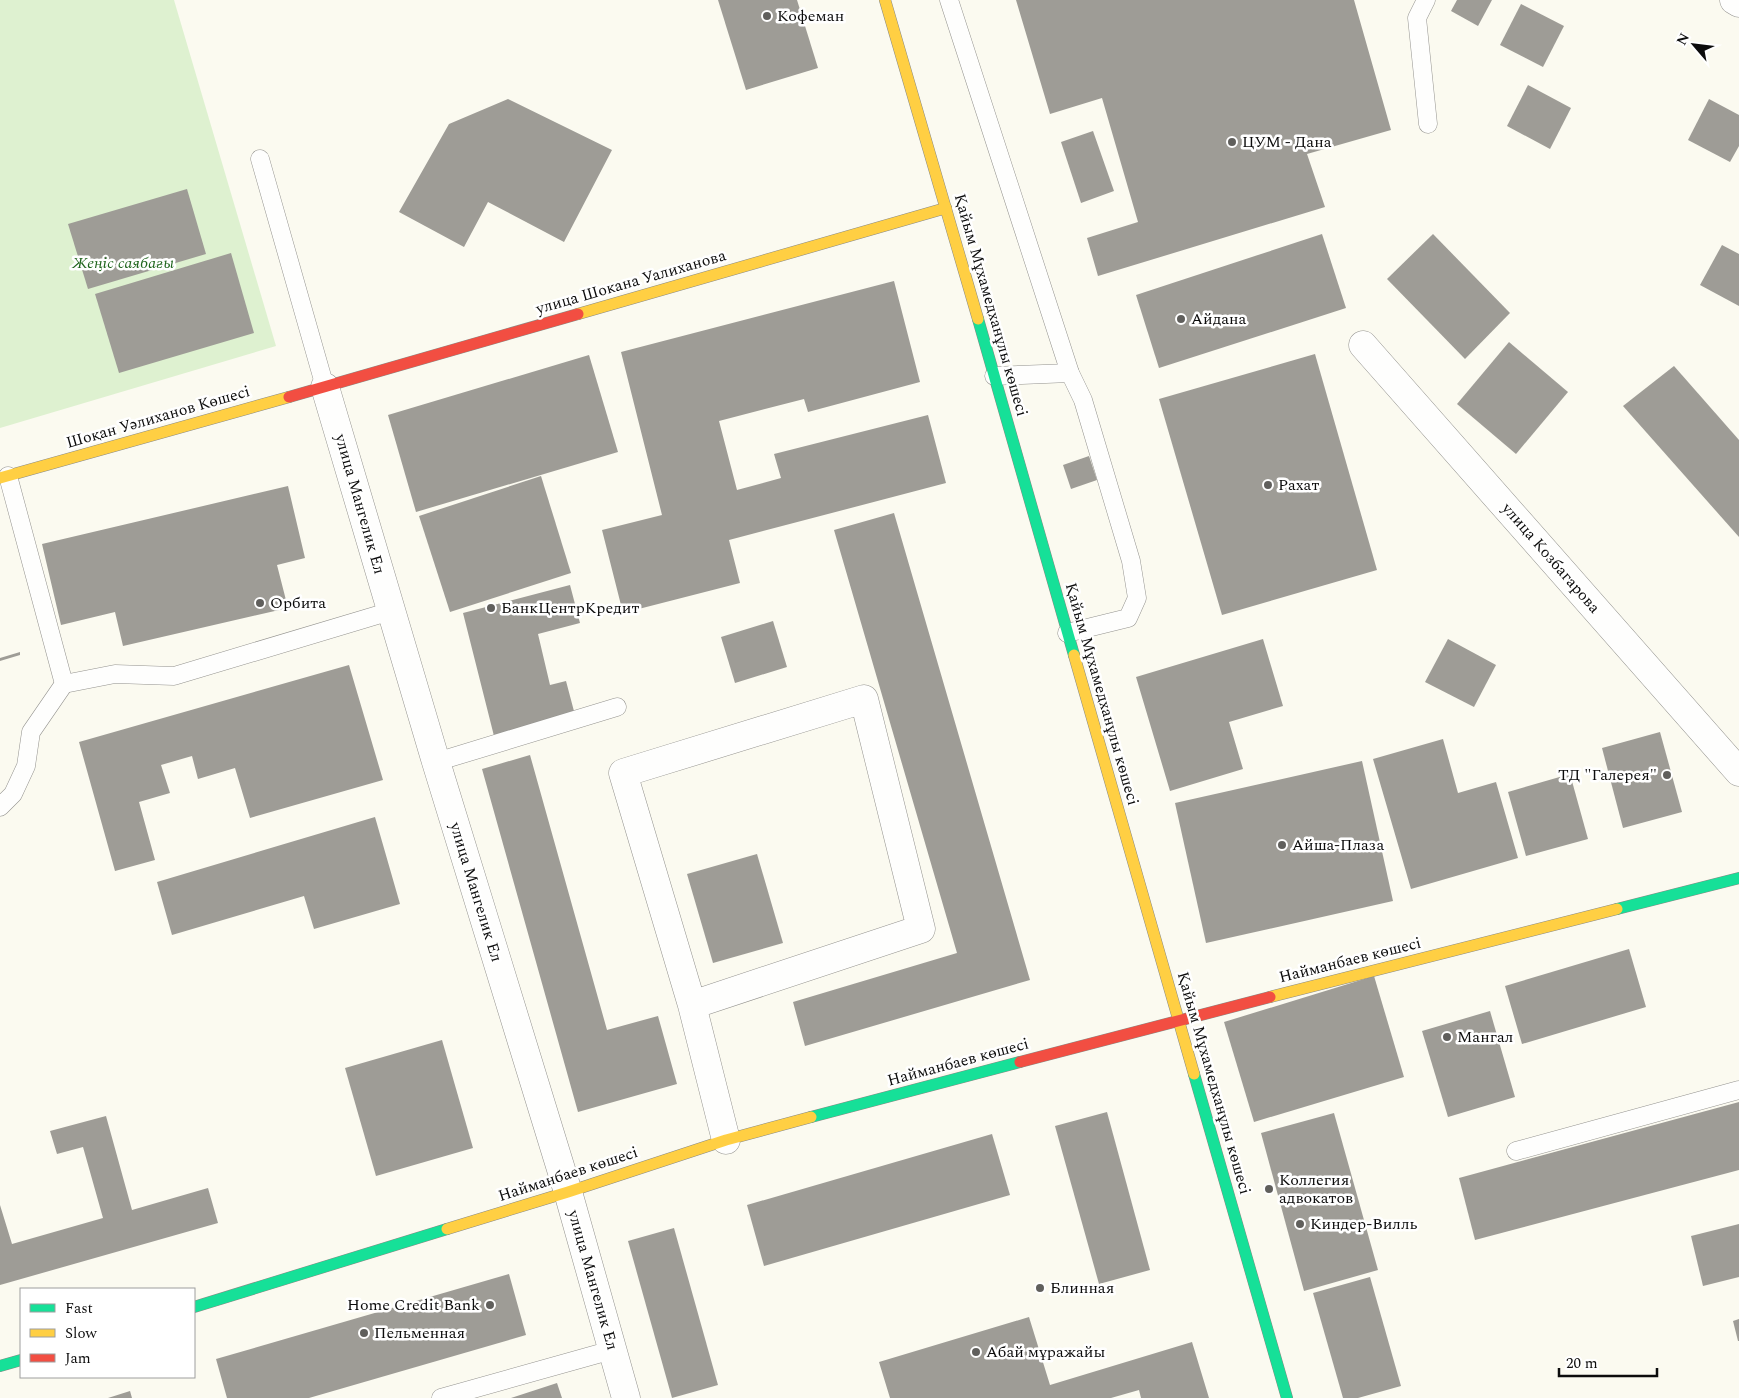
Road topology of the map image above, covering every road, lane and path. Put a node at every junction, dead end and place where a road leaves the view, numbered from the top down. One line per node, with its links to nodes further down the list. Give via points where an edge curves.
1 (885, 0): 8 (street, Қайым Мұхамедханұлы көшесі)
2 (949, 0): 10 (lane)
3 (1426, 0): 6 (lane, via 1417,18)
4 (1734, 0): 5 (street)
5 (1739, 2)
6 (1428, 124)
7 (260, 159): 12 (lane)
8 (946, 208): 11 (street, Қайым Мұхамедханұлы көшесі); 12 (street, улица Шокана Уалиханова)
9 (1363, 345): 19 (street, улица Козбагарова)
10 (1070, 373): 11 (lane); 15 (lane, via 1083,400 1131,561 1137,598 1128,618)
11 (994, 376): 15 (street, Қайым Мұхамедханұлы көшесі)
12 (325, 386): 13 (street, Шоқан Уәлиханов Көшесі); 14 (street, улица Мангелик Ел)
13 (4, 477): 16 (lane)
14 (391, 611): 16 (lane, via 174,676 115,674); 18 (street, улица Мангелик Ел)
15 (1067, 633): 23 (street, Қайым Мұхамедханұлы көшесі)
16 (64, 684): 20 (lane, via 31,732 26,766 13,794)
17 (617, 707): 18 (lane)
18 (436, 762): 27 (street, улица Мангелик Ел)
19 (1739, 772)
20 (0, 807)
21 (1739, 878): 23 (street, Найманбаев көшесі)
22 (692, 1005): 22 (street, via 921,929 864,700 623,772); 25 (street)
23 (1180, 1020): 25 (street, Найманбаев көшесі); 34 (street, Қайым Мұхамедханұлы көшесі)
24 (1739, 1090): 26 (lane)
25 (726, 1140): 27 (street, Найманбаев көшесі)
26 (1516, 1151)
27 (568, 1192): 28 (street, Найманбаев көшесі); 29 (street, улица Мангелик Ел)
28 (195, 1307)
29 (612, 1350): 32 (lane); 33 (street, улица Мангелик Ел)
30 (20, 1360): 31 (street)
31 (0, 1366)
32 (441, 1398)
33 (626, 1398)
34 (1287, 1398)

